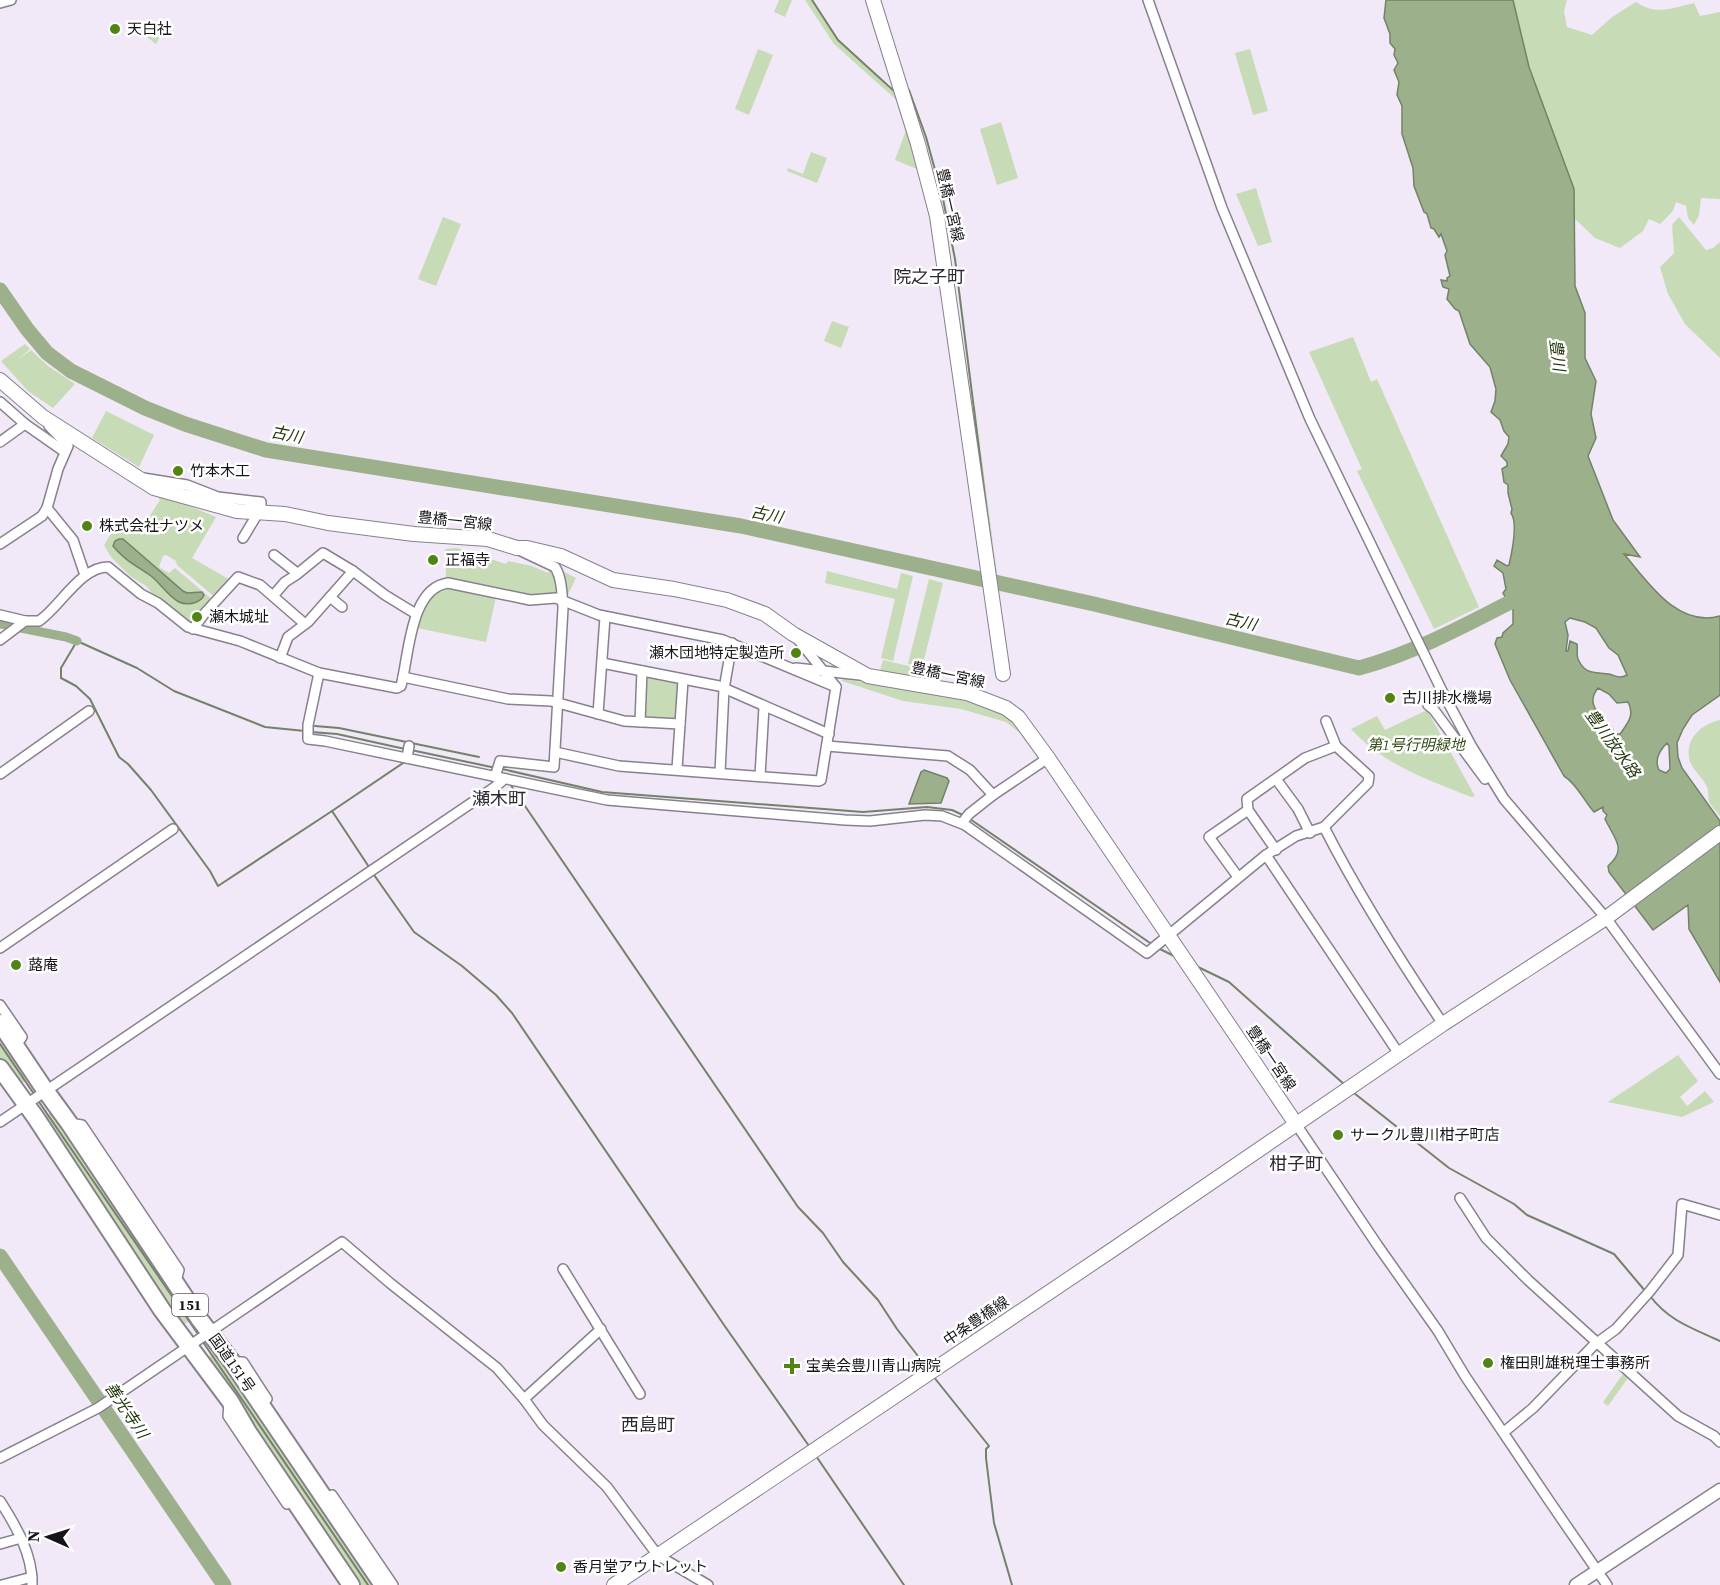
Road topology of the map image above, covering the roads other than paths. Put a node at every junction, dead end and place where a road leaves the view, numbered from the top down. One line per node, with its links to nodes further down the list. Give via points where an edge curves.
1 (11, 0): 4 (street)
2 (873, 0): 39 (main road, 豊橋一宮線, via 937,216)
3 (1148, 0): 64 (street, via 1222,208 1310,419 1442,691)
4 (0, 3)
5 (0, 380): 7 (main road, 豊橋一宮線)
6 (0, 402): 8 (street)
7 (43, 417): 10 (street, via 68,446); 12 (main road, 豊橋一宮線, via 156,489 237,511)
8 (26, 424): 9 (street); 10 (street)
9 (0, 442)
10 (65, 452): 11 (street)
11 (47, 508): 14 (street, via 42,516); 19 (street, via 73,540)
12 (257, 512): 13 (street); 15 (main road, 豊橋一宮線, via 414,534 488,539)
13 (243, 538)
14 (0, 544)
15 (517, 548): 22 (street, via 555,567); 30 (main road, 豊橋一宮線, via 561,556 619,582 728,600 765,614)
16 (274, 555): 18 (street)
17 (353, 571): 18 (street, via 323,553); 21 (street); 24 (street)
18 (297, 573): 20 (street)
19 (85, 575): 27 (street, via 42,619); 29 (street, via 104,567 114,570 141,594)
20 (273, 596): 28 (street); 29 (street, via 260,585 238,577)
21 (330, 597): 23 (street); 28 (street)
22 (562, 600): 24 (street, via 530,600 448,583 429,591); 26 (street); 45 (street)
23 (342, 607)
24 (416, 614): 41 (street)
25 (0, 615): 27 (street)
26 (605, 616): 32 (street); 34 (street)
27 (24, 622): 31 (street)
28 (304, 624): 33 (street, via 288,638)
29 (193, 629): 33 (street, via 240,641)
30 (794, 634): 36 (street); 40 (main road, 豊橋一宮線)
31 (3, 637)
32 (732, 643): 35 (street); 44 (street)
33 (280, 658): 38 (street)
34 (602, 663): 37 (street); 49 (street)
35 (788, 668): 36 (street); 43 (street)
36 (823, 670): 40 (street); 43 (street)
37 (642, 671): 42 (street); 51 (street)
38 (319, 674): 41 (street, via 397,688); 61 (street, via 308,739 408,753)
39 (1003, 674)
40 (868, 676): 57 (main road, 豊橋一宮線, via 967,693 1006,708 1018,717)
41 (403, 677): 45 (street, via 508,699)
42 (683, 680): 44 (street); 52 (street)
43 (836, 687): 53 (street)
44 (724, 689): 47 (street); 59 (street)
45 (558, 703): 49 (street); 56 (street)
46 (1428, 705): 64 (street)
47 (764, 707): 53 (street); 62 (street)
48 (89, 711): 60 (street)
49 (598, 714): 51 (street)
50 (1326, 721): 55 (street)
51 (640, 722): 52 (street)
52 (680, 724): 58 (street)
53 (829, 734): 54 (street)
54 (827, 746): 62 (street, via 819,781); 65 (street, via 948,756 970,770)
55 (1336, 746): 63 (street, via 1305,758); 68 (street, via 1369,776 1368,783)
56 (555, 752): 58 (street, via 619,766); 61 (street, via 554,771 502,760)
57 (1048, 758): 65 (street); 76 (main road, 豊橋一宮線)
58 (677, 769): 59 (street)
59 (720, 773): 62 (street)
60 (0, 774)
61 (502, 776): 67 (street, via 616,802 870,821 925,815); 85 (street, via 495,787)
62 (760, 776)
63 (1276, 779): 66 (street, via 1246,799); 70 (street)
64 (1498, 791): 75 (street)
65 (993, 795): 67 (street)
66 (1248, 810): 72 (street); 74 (street, via 1209,837)
67 (965, 819): 76 (street, via 1147,953)
68 (1324, 827): 70 (street); 80 (street, via 1387,939)
69 (173, 829): 77 (street)
70 (1310, 832): 72 (street, via 1296,836)
71 (1720, 833): 75 (main road)
72 (1276, 850): 73 (street)
73 (1266, 855): 74 (street); 82 (street)
74 (1238, 877): 76 (street)
75 (1606, 918): 80 (main road); 84 (street)
76 (1164, 939): 88 (main road, 豊橋一宮線, via 1187,962)
77 (0, 948)
78 (0, 1005): 81 (street, via 22,1036)
79 (0, 1023): 81 (highway, 国道151号 / 151)
80 (1443, 1024): 82 (main road)
81 (15, 1047): 85 (highway, 国道151号 / 151)
82 (1399, 1054): 88 (main road)
83 (1, 1071): 86 (highway, 国道151号 / 151)
84 (1720, 1074)
85 (45, 1090): 86 (street); 93 (highway, 国道151号 / 151)
86 (26, 1105): 87 (street); 95 (highway, 国道151号 / 151, via 162,1310)
87 (0, 1122)
88 (1296, 1124): 100 (street); 107 (main road, 中条豊橋線)
89 (1460, 1198): 94 (street, via 1486,1238)
90 (1720, 1215): 94 (street, via 1682,1204 1678,1255 1616,1329)
91 (563, 1269): 92 (street)
92 (601, 1329): 97 (street); 98 (street)
93 (210, 1332): 95 (street); 96 (highway, 国道151号 / 151); 98 (street, via 342,1242 497,1368)
94 (1597, 1343): 100 (street); 101 (street, via 1678,1416)
95 (190, 1345): 99 (highway, 国道151号 / 151); 102 (street, via 101,1406)
96 (232, 1362): 113 (highway, 国道151号 / 151); 114 (street, via 243,1362)
97 (640, 1394)
98 (524, 1399): 107 (street, via 543,1425 607,1486)
99 (230, 1401): 111 (street, via 228,1416); 112 (highway, 国道151号 / 151)
100 (1504, 1432): 108 (street)
101 (1720, 1442)
102 (0, 1458)
103 (1720, 1490): 108 (street)
104 (0, 1501): 105 (street)
105 (21, 1538): 106 (street); 109 (street)
106 (0, 1544)
107 (658, 1555): 115 (main road, 中条豊橋線); 116 (street)
108 (1598, 1570): 117 (street); 118 (street)
109 (32, 1581): 110 (street)
110 (2, 1585)
111 (343, 1585)
112 (351, 1585)
113 (383, 1585)
114 (393, 1585)
115 (614, 1585)
116 (708, 1585)
117 (1576, 1585)
118 (1607, 1585)

